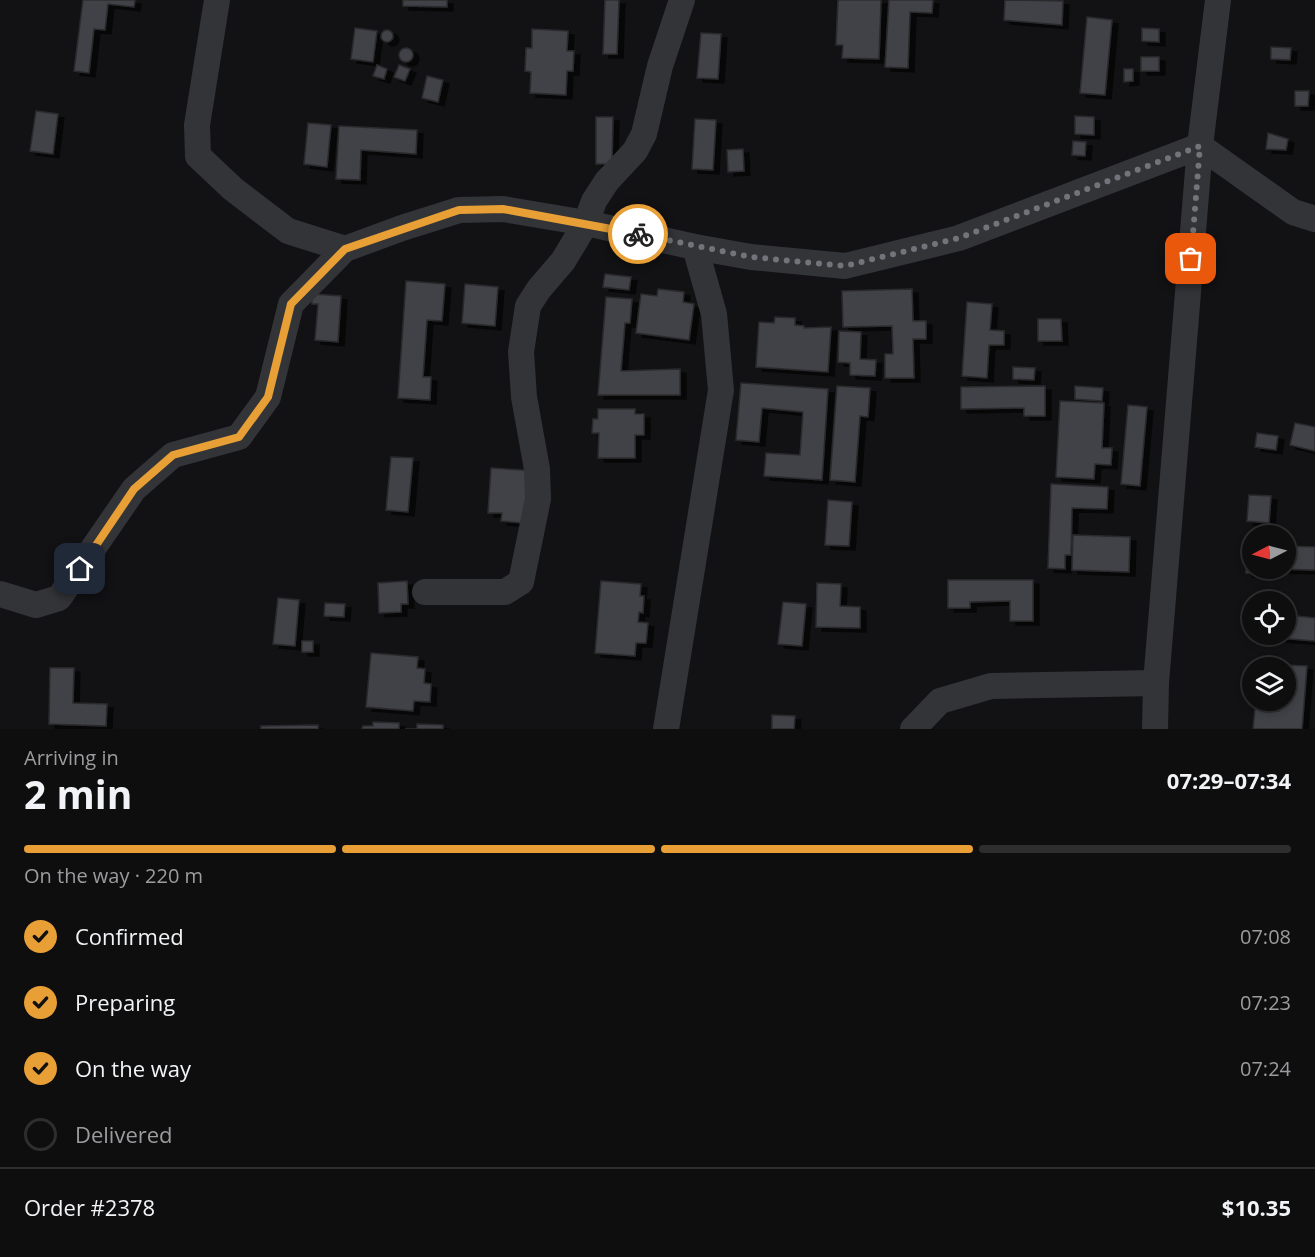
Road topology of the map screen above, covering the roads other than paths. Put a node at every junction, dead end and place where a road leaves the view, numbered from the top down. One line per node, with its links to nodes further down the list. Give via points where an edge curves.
1 (217, 0): 8 (street, via 197,125 198,156 288,231)
2 (682, 0): 6 (street, via 660,66 644,134 635,151 607,181)
3 (1218, 0): 4 (street)
4 (1200, 146): 5 (street, via 1293,212); 7 (street, via 959,238 845,266); 11 (street)
5 (1315, 219)
6 (586, 223): 7 (street); 8 (street, via 503,209 459,210); 9 (street, via 528,306 521,352 538,499 521,582 505,592)
7 (695, 247): 12 (street, via 714,314 721,390)
8 (345, 249): 10 (street, via 291,304 268,397 239,437 173,455 134,489 59,598 36,605)
9 (425, 592)
10 (0, 594)
11 (1156, 683): 13 (street, via 991,686 940,701); 14 (street)
12 (666, 729)
13 (913, 729)
14 (1155, 729)

